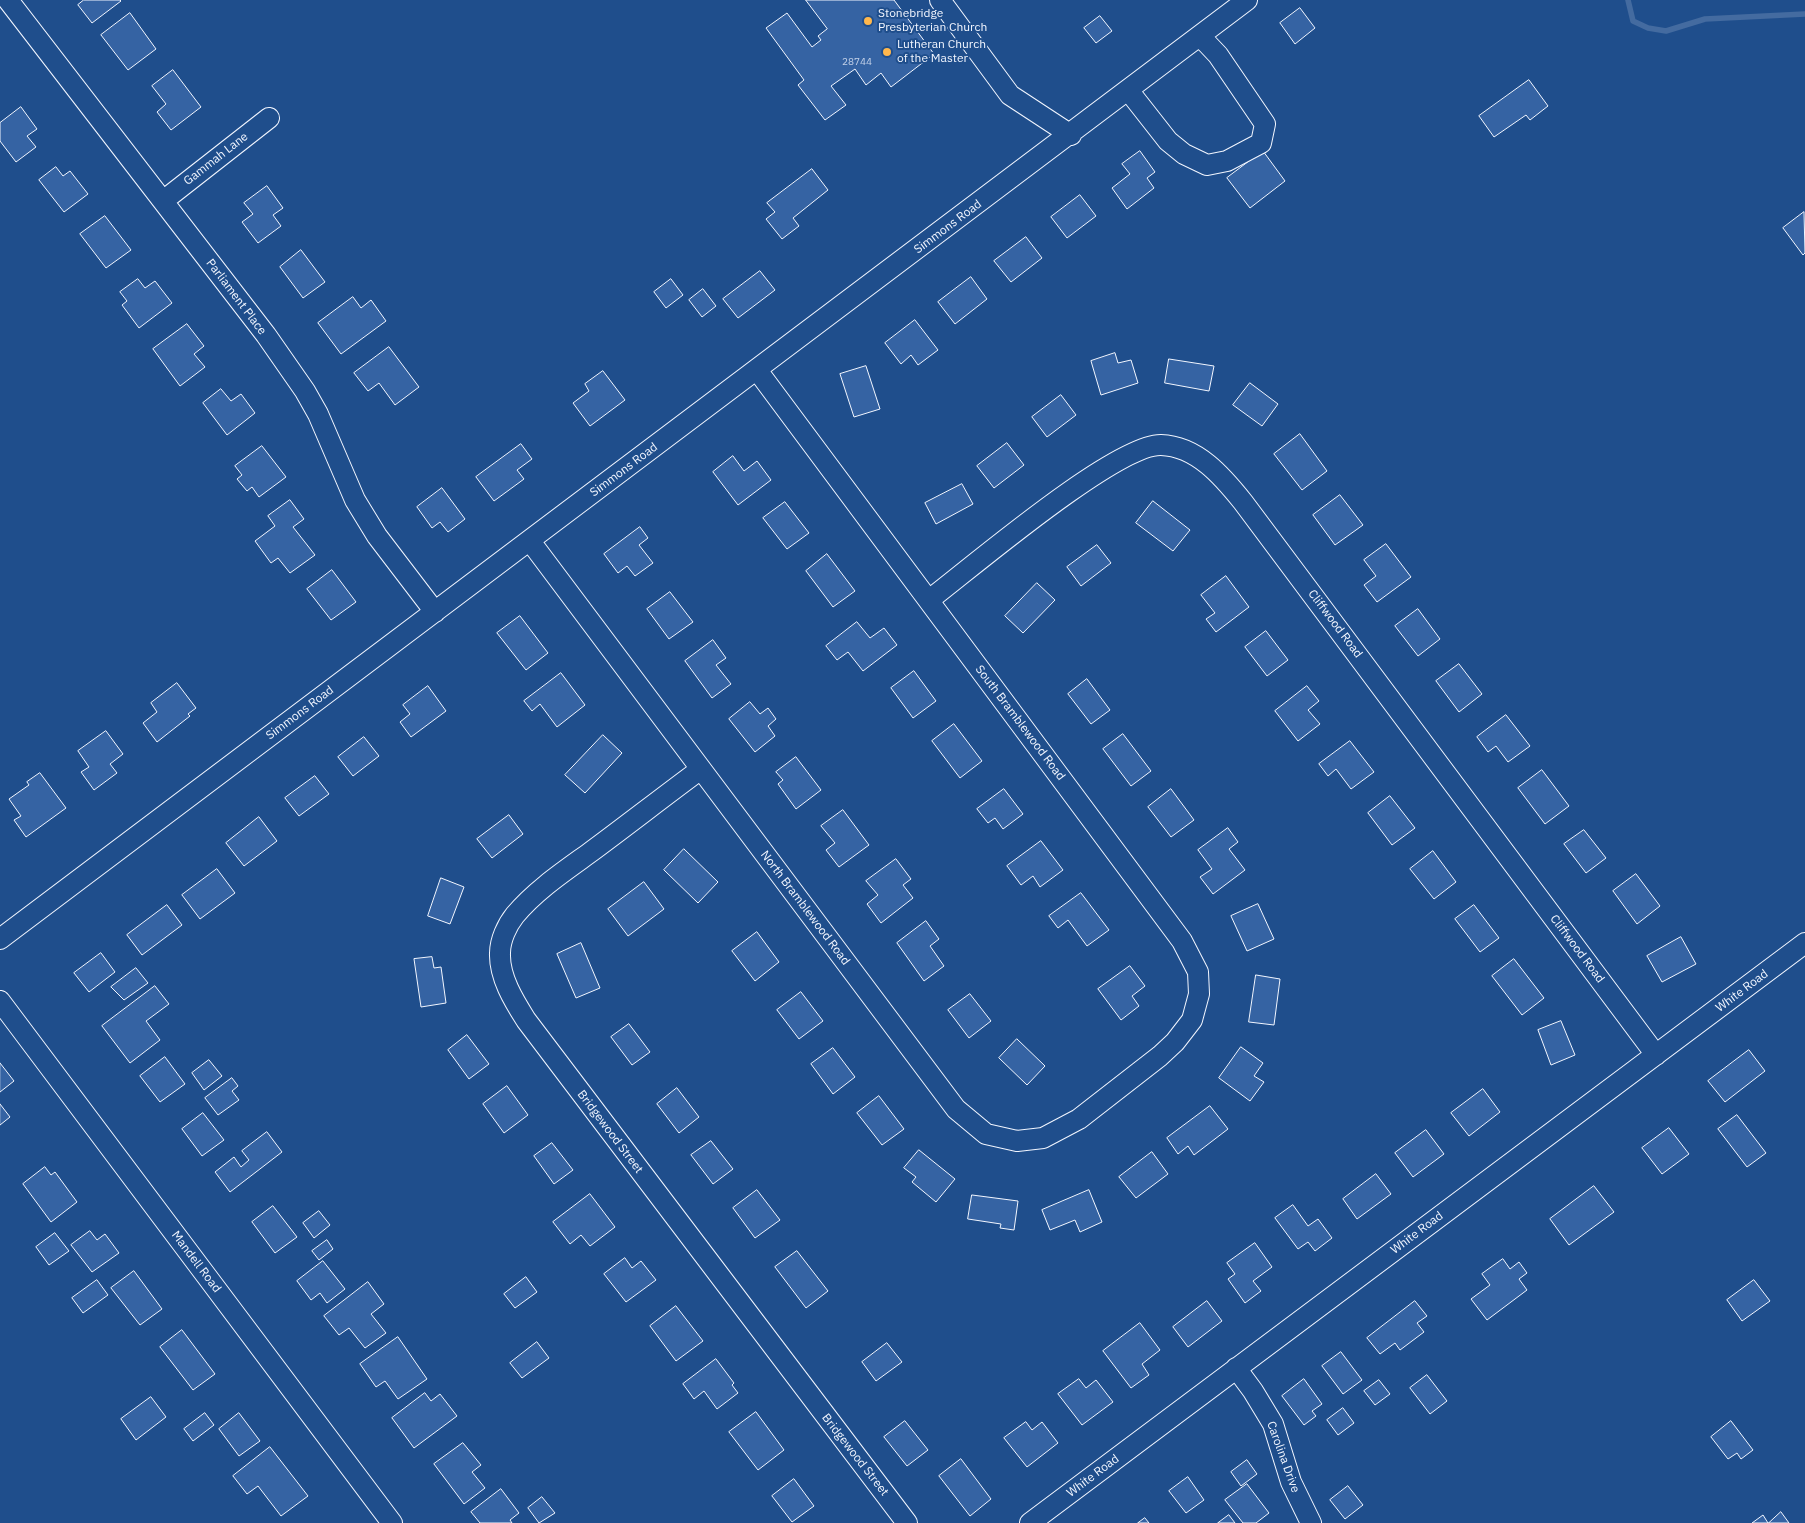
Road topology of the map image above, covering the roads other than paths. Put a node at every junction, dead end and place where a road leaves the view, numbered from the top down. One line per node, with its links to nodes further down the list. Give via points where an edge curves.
1 (8, 0): 8 (street, Parliament Place)
2 (940, 0): 7 (street, via 1010,95)
3 (1248, 0): 4 (street, Simmons Road)
4 (1200, 36): 5 (street, Simmons Road); 5 (street, via 1218,55 1265,124 1261,143 1227,161 1207,165 1184,154 1168,141)
5 (1128, 90): 7 (street, Simmons Road)
6 (269, 118): 8 (street, Gammah Lane)
7 (1071, 135): 9 (street, Simmons Road)
8 (162, 200): 12 (street, Parliament Place, via 305,391 355,500 377,536)
9 (757, 370): 10 (street, Simmons Road); 11 (street, South Bramblewood Road)
10 (530, 541): 12 (street, Simmons Road); 13 (street, North Bramblewood Road)
11 (929, 600): 17 (street, Cliffwood Road, via 1053,505 1109,465 1134,452 1161,445 1182,450 1206,463 1244,502); 18 (street, South Bramblewood Road, via 1182,941 1198,972 1200,994 1192,1020 1175,1042)
12 (435, 612): 14 (street, Simmons Road)
13 (701, 769): 18 (street, North Bramblewood Road, via 924,1069 975,1127 1004,1140 1018,1142 1043,1138 1073,1123); 21 (street, Bridgewood Street, via 535,895 516,915 503,939 500,954 503,971 512,997 526,1020)
14 (0, 939)
15 (1805, 943): 17 (street, White Road)
16 (0, 1001): 20 (street, Mandell Road)
17 (1656, 1055): 19 (street, White Road)
18 (1133, 1078)
19 (1236, 1368): 22 (street, White Road); 23 (street, Carolina Drive, via 1273,1424 1290,1482)
20 (392, 1523)
21 (907, 1523)
22 (1030, 1523)
23 (1311, 1523)

